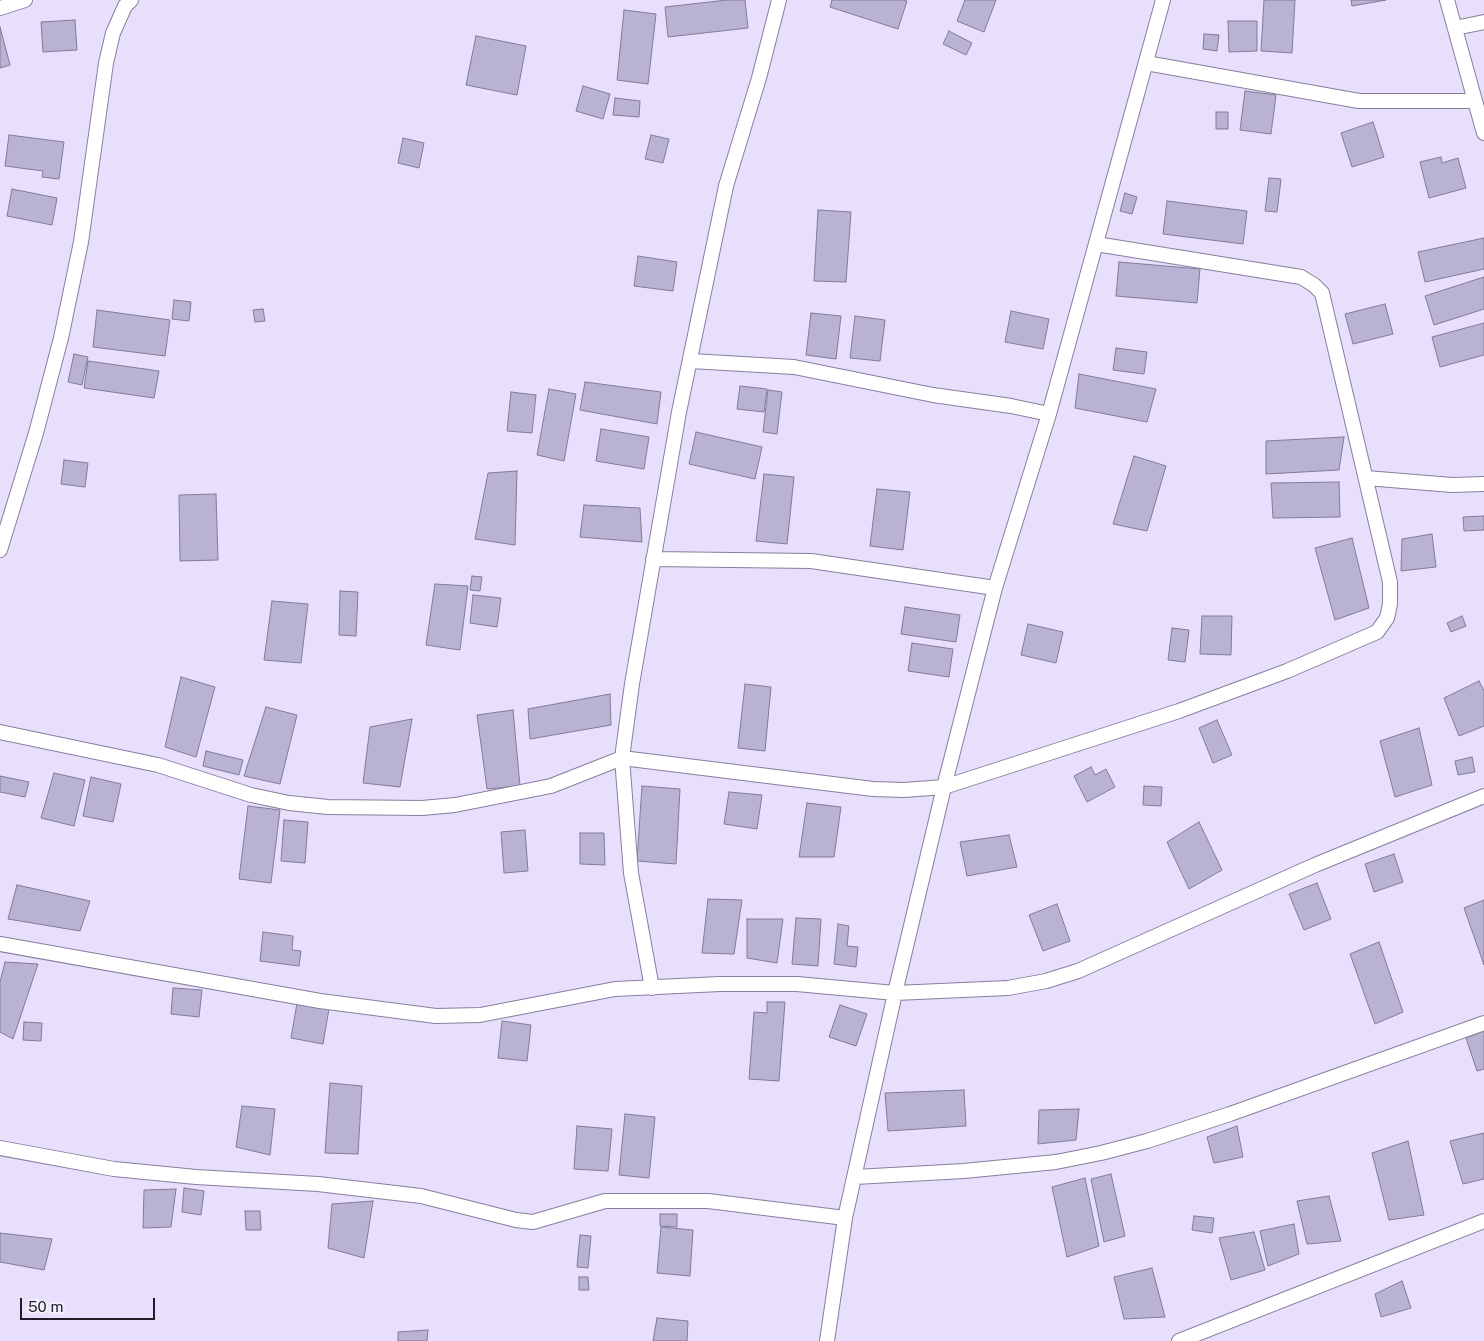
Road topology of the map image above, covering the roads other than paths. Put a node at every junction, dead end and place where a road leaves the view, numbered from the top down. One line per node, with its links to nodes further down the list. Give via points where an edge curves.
1 (25, 0): 6 (street)
2 (131, 0): 17 (street, via 113,33 106,63 82,242 61,338)
3 (779, 0): 13 (street, via 762,70 726,186)
4 (1163, 0): 9 (street)
5 (1448, 0): 8 (street)
6 (0, 8)
7 (1484, 22): 8 (street)
8 (1455, 28): 10 (street)
9 (1146, 63): 10 (street, via 1359,101); 12 (street)
10 (1475, 102): 11 (street)
11 (1484, 134)
12 (1096, 244): 14 (street); 15 (street, via 1301,277 1314,285 1322,293)
13 (691, 361): 14 (street, via 794,367); 18 (street)
14 (1049, 414): 19 (street)
15 (1366, 478): 16 (street, via 1452,485); 22 (street, via 1390,582 1387,618 1377,632 1288,671 1179,711)
16 (1484, 484)
17 (0, 550)
18 (653, 559): 19 (street, via 811,561); 21 (street)
19 (995, 588): 22 (street)
20 (0, 732): 21 (street, via 158,765 251,795 328,807 455,805 551,786)
21 (622, 758): 22 (street, via 888,791); 25 (street, via 631,873)
22 (944, 787): 26 (street)
23 (1484, 796): 26 (street, via 1315,865 1078,971 1008,988)
24 (0, 944): 25 (street, via 320,1001 436,1016 480,1015 616,990)
25 (652, 988): 26 (street, via 798,984)
26 (895, 993): 29 (street)
27 (1484, 1023): 29 (street, via 1230,1114 1101,1153 1056,1162 983,1169)
28 (0, 1148): 30 (street, via 114,1169 318,1184 421,1196 533,1222 605,1201 708,1201)
29 (855, 1176): 30 (street)
30 (845, 1218): 32 (street)
31 (1484, 1221): 33 (street)
32 (827, 1341)
33 (1179, 1341)

